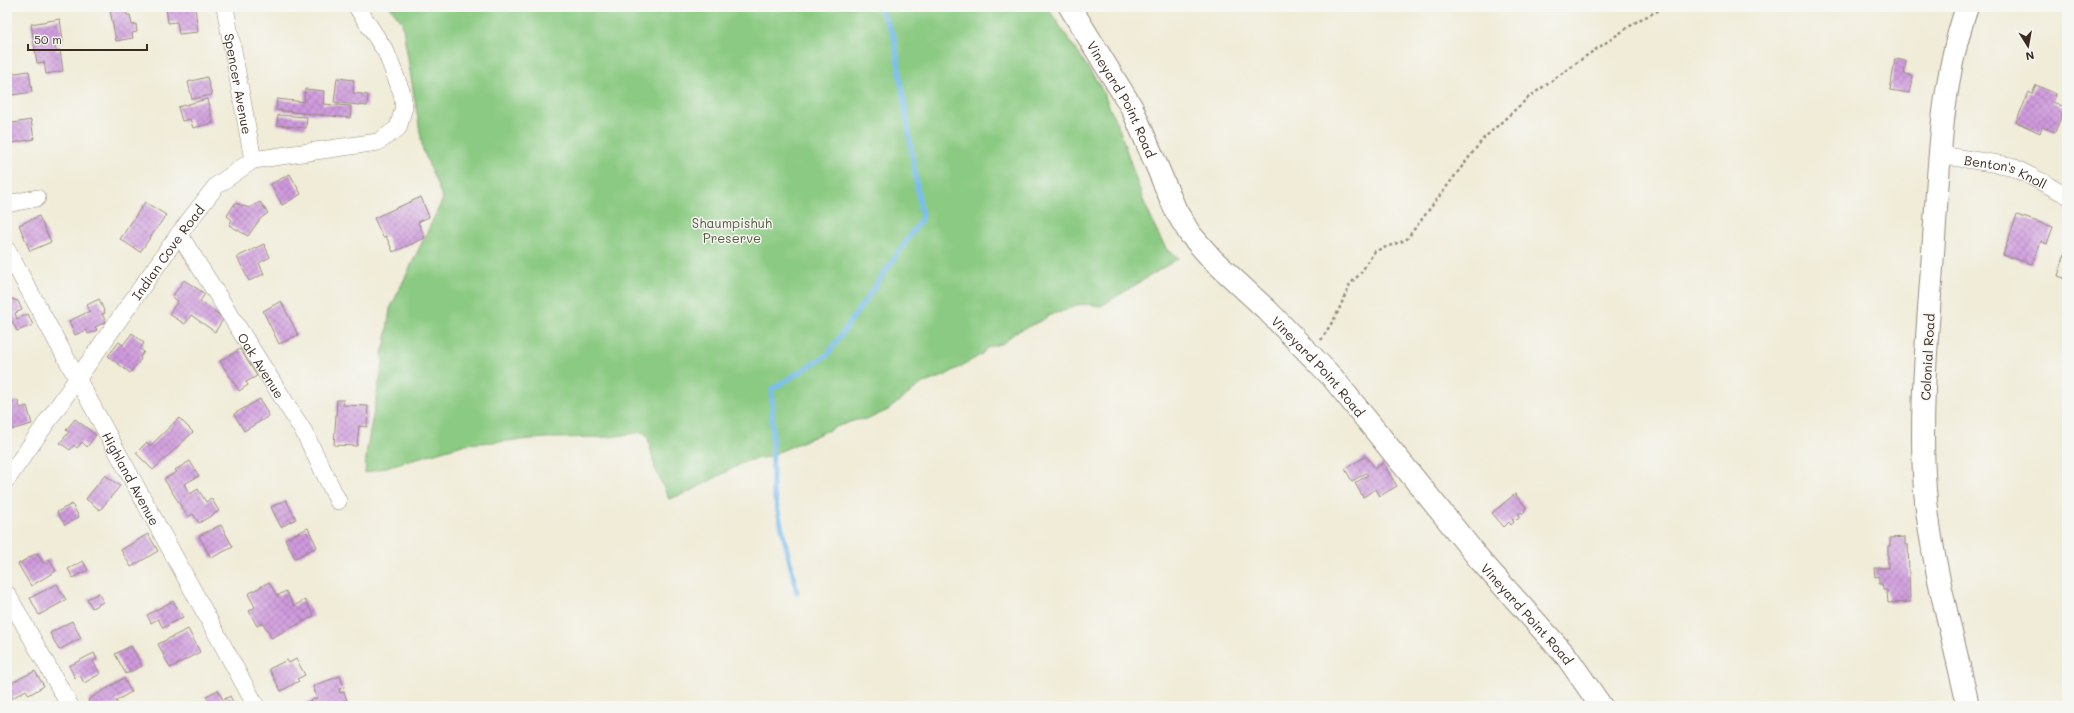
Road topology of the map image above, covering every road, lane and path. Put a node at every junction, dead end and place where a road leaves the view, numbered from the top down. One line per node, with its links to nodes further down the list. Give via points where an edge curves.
1 (225, 7): 7 (street, Spencer Avenue)
2 (357, 7): 7 (street, Indian Cove Road, via 386,52 402,93 404,107 398,128 378,142)
3 (1070, 7): 13 (street, Vineyard Point Road, via 1132,108 1174,205 1190,234 1212,259)
4 (1666, 7): 13 (path, via 1639,20 1583,58 1529,97 1483,139 1406,240 1375,251 1350,284 1327,332)
5 (1967, 7): 6 (street, Colonial Road, via 1949,76)
6 (1940, 155): 8 (street, Benton's Knoll, via 2011,166); 21 (street, Colonial Road, via 1924,402 1925,491 1931,538)
7 (253, 160): 11 (street, Indian Cove Road, via 216,186)
8 (2067, 194)
9 (37, 198): 10 (street)
10 (7, 204)
11 (179, 234): 14 (street, Indian Cove Road); 16 (street, Oak Avenue, via 304,432)
12 (7, 250): 14 (street, Highland Avenue)
13 (1309, 352): 20 (street, Vineyard Point Road, via 1382,436 1480,560 1566,657)
14 (78, 380): 15 (street, Indian Cove Road); 19 (street, Highland Avenue)
15 (7, 479)
16 (338, 501)
17 (7, 594): 18 (street)
18 (70, 706)
19 (256, 706)
20 (1601, 706)
21 (1968, 706)

